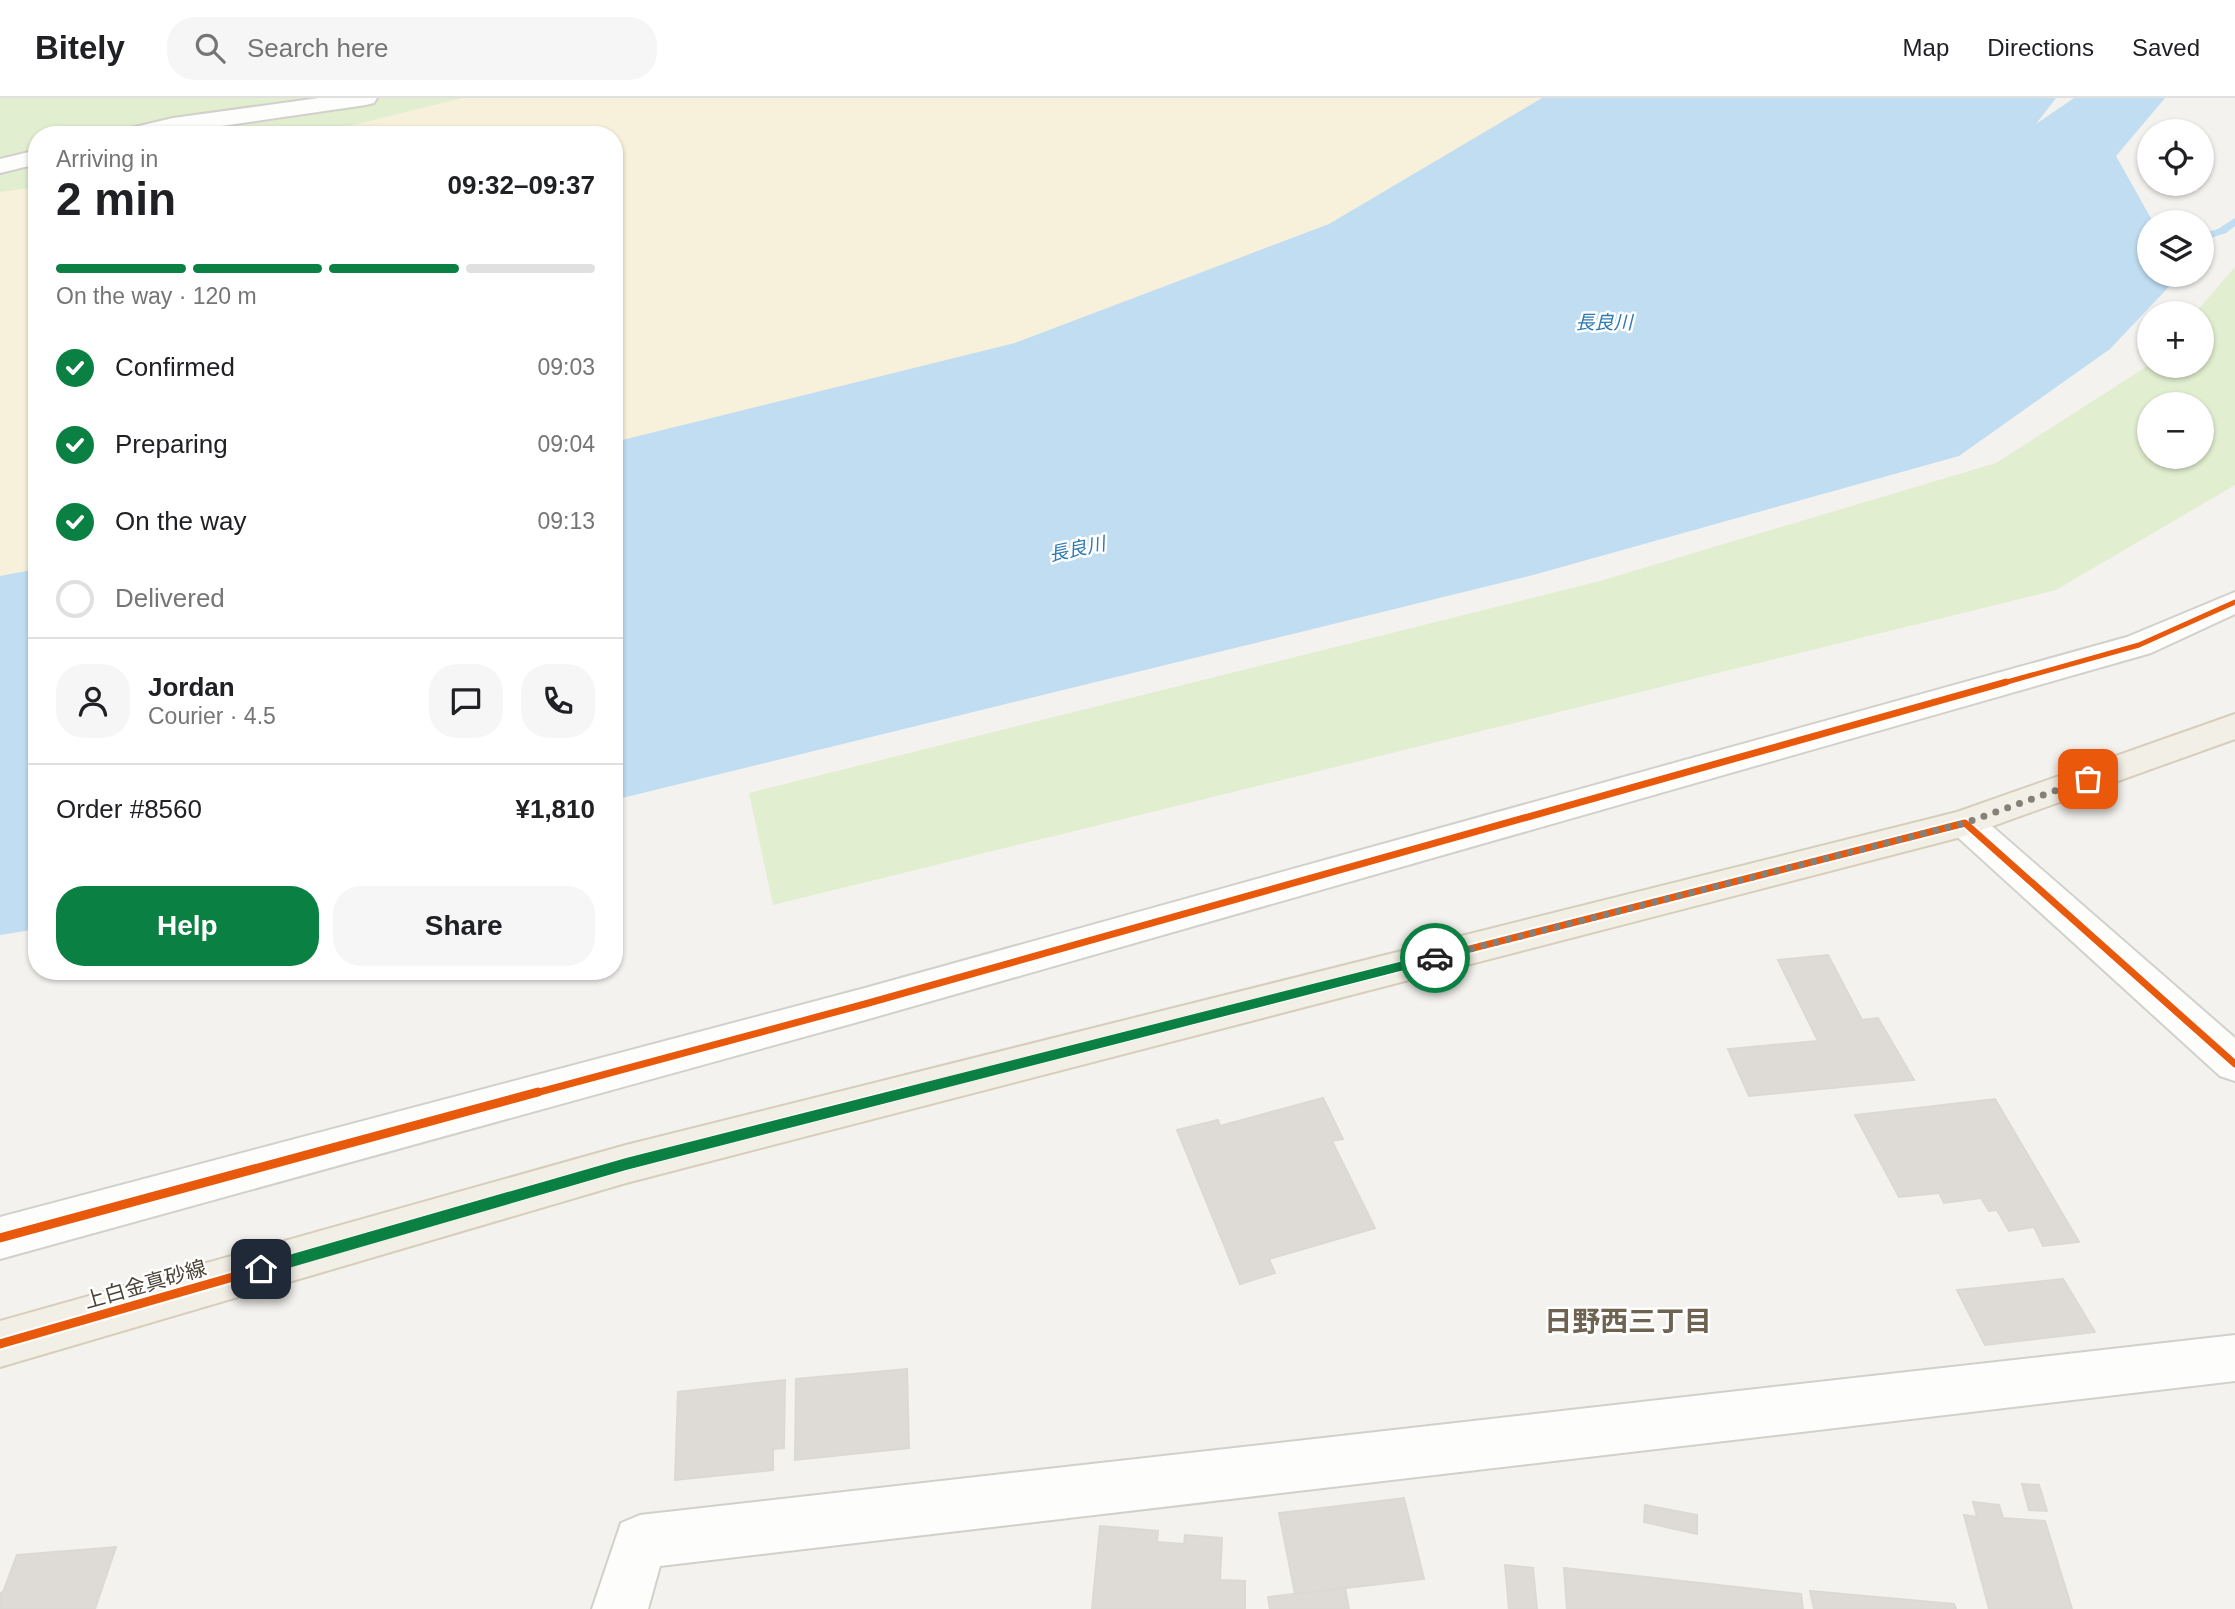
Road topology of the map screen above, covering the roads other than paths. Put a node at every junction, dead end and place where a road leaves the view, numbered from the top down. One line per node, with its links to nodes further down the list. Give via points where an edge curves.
1 (366, 98): 2 (street)
2 (169, 126)
3 (28, 159): 4 (street)
4 (0, 166)
5 (2235, 602): 9 (street, via 2139,645 879,1000)
6 (2235, 726): 7 (main road, 上白金真砂線)
7 (1965, 823): 8 (street); 10 (main road, 上白金真砂線, via 626,1164)
8 (2235, 1064)
9 (0, 1238)
10 (0, 1344)
11 (2235, 1358): 12 (street, via 640,1542)
12 (620, 1609)

